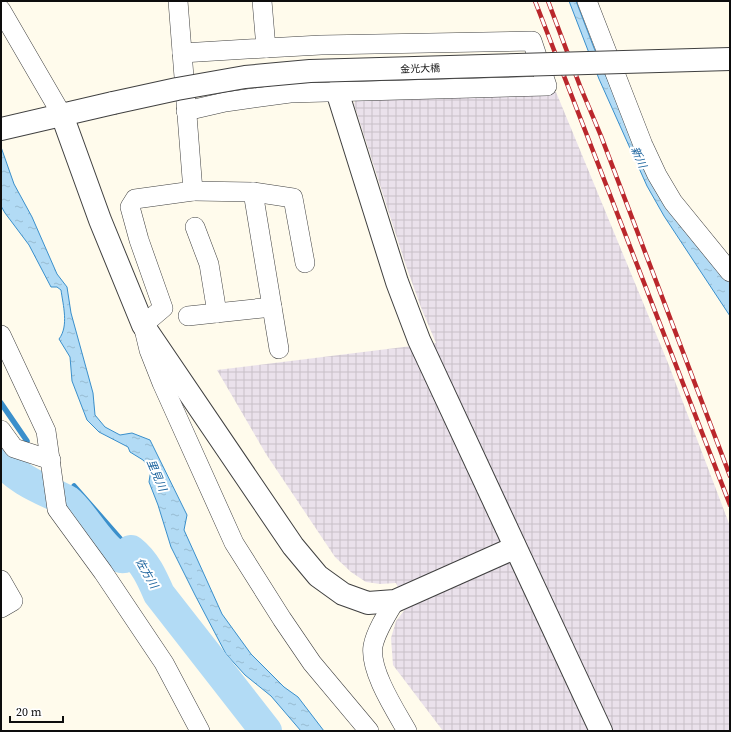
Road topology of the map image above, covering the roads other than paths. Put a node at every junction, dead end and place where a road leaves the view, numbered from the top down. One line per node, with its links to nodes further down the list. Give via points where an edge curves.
1 (178, 1): 7 (street)
2 (262, 1): 6 (street)
3 (587, 1): 17 (street, via 657,175 673,202)
4 (1, 10): 11 (street)
5 (321, 45): 6 (street); 9 (street); 9 (street, via 532,41 547,86)
6 (266, 48): 7 (street)
7 (182, 53): 10 (street)
8 (730, 60): 11 (street, 金光大橋, bridge, via 310,71 245,77 177,89)
9 (337, 91): 10 (street, via 290,93 225,102); 26 (street, via 397,282 418,340)
10 (186, 111): 13 (street)
11 (53, 117): 12 (street, 金光大橋); 21 (street, via 100,220)
12 (1, 129)
13 (193, 191): 14 (street); 21 (street, via 135,199 130,207 163,308)
14 (252, 192): 16 (street, via 293,198); 18 (street)
15 (195, 227): 19 (street, via 209,264)
16 (305, 263)
17 (730, 272)
18 (272, 307): 19 (street); 23 (street)
19 (217, 313): 20 (street)
20 (188, 316)
21 (143, 325): 28 (street, via 293,546 318,576 343,594 368,603); 31 (street, via 149,350 162,383 234,543 312,664)
22 (1, 335): 25 (street, via 46,431)
23 (279, 349)
24 (1, 430): 25 (street, via 14,448)
25 (52, 469): 30 (street, via 57,509 164,663)
26 (514, 548): 28 (street); 33 (street)
27 (1, 580): 29 (street, via 13,601)
28 (395, 601): 32 (street, via 382,623 373,646 374,662 379,679)
29 (1, 608)
30 (200, 731)
31 (369, 731)
32 (407, 731)
33 (601, 731)

